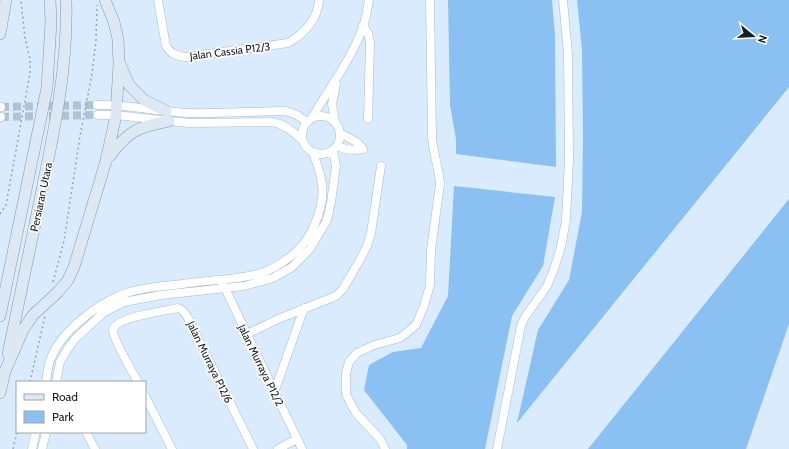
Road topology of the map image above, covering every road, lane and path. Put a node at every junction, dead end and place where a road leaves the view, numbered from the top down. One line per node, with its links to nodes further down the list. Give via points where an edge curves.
1 (6, 0): 12 (main road)
2 (21, 0): 28 (path, via 30,73 6,205)
3 (50, 0): 33 (main road, Persiaran Utara, via 51,36 47,88)
4 (66, 0): 35 (main road, Persiaran Utara, via 63,72 56,125)
5 (158, 0): 6 (street, Jalan Cassia P12/3, via 166,46 174,55 186,57 288,43 300,36 310,25 319,6)
6 (319, 0)
7 (369, 0): 11 (street)
8 (430, 0): 56 (street, via 432,137 440,184 431,250 430,285 416,325 400,338 357,353 349,362 346,373 346,394 351,404 380,439)
9 (563, 0): 57 (street, via 568,62 569,160 566,220 561,247 547,286 521,326)
10 (101, 2): 13 (main road, via 114,22); 29 (path, via 92,74 64,241)
11 (363, 26): 14 (street); 19 (street, via 370,43)
12 (0, 34)
13 (119, 64): 16 (main road); 18 (main road, via 130,85 144,100)
14 (338, 78): 20 (street); 21 (street, via 332,104)
15 (97, 105): 16 (street)
16 (117, 110): 17 (street); 18 (street); 26 (main road)
17 (98, 115)
18 (167, 116): 20 (street, via 188,113 286,112); 23 (street, via 210,123 273,122 288,127); 26 (main road, via 131,133 118,144)
19 (368, 119)
20 (309, 120): 21 (street, via 326,117); 23 (street, via 302,130)
21 (335, 122): 22 (street)
22 (340, 133): 24 (street, via 340,140); 24 (street, via 358,143 363,149)
23 (302, 140): 25 (street, via 306,148)
24 (335, 148): 25 (street, via 324,154); 30 (street, via 336,166 327,220 310,250 292,268 273,278 244,286)
25 (313, 153): 30 (street, via 323,182 323,196 318,218 305,242 288,259 267,271)
26 (106, 160): 35 (main road, via 68,280 33,315 23,330)
27 (381, 166): 31 (street, via 371,233 362,258 336,296)
28 (0, 214)
29 (52, 282)
30 (223, 284): 34 (street, Jalan Murraya P12/2); 37 (street, via 141,289 122,295 98,308 76,325 60,343 50,359); 38 (street, via 124,302 103,313 80,333 66,350 60,362)
31 (304, 308): 34 (street); 40 (street)
32 (47, 310): 36 (path)
33 (0, 316)
34 (247, 334): 40 (street, Jalan Murraya P12/2)
35 (3, 376): 41 (main road, Persiaran Utara)
36 (30, 381)
37 (46, 381)
38 (56, 381)
39 (137, 381): 53 (street, Jalan Murraya P12/6, via 116,340 113,332 115,326 147,313 178,308 182,310)
40 (274, 390): 47 (street, Jalan Murraya P12/2)
41 (0, 392)
42 (146, 398): 52 (street)
43 (17, 433): 48 (path)
44 (36, 433): 49 (street)
45 (46, 433): 50 (street)
46 (87, 433): 51 (street)
47 (297, 439): 54 (street); 55 (street, Jalan Murraya P12/2)
48 (13, 449)
49 (32, 449)
50 (42, 449)
51 (95, 449)
52 (172, 449)
53 (253, 449)
54 (278, 449)
55 (302, 449)
56 (385, 449)
57 (497, 449)

